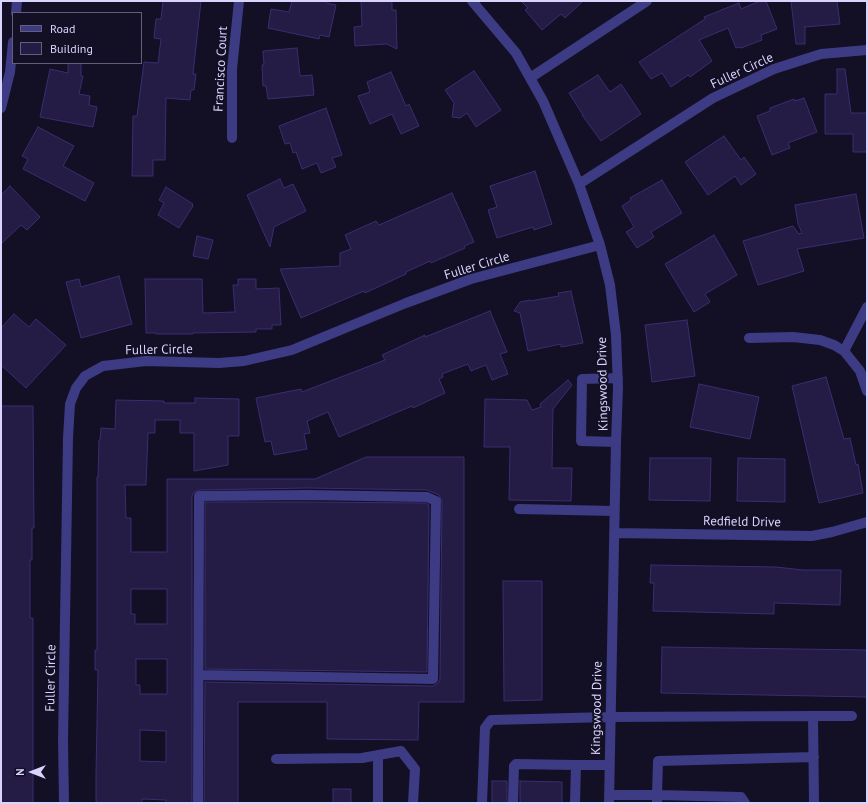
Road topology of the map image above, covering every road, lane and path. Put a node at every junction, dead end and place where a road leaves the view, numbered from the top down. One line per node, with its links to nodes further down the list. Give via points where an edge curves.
1 (17, 1): 5 (street)
2 (239, 1): 10 (street, Francisco Court, via 232,69)
3 (472, 1): 8 (street, Kingswood Drive, via 516,53)
4 (647, 1): 8 (street)
5 (16, 12)
6 (867, 50): 11 (street, Fuller Circle, via 821,54 774,69 713,98)
7 (12, 52): 9 (street)
8 (530, 78): 11 (street, Kingswood Drive, via 543,101)
9 (1, 108)
10 (232, 138)
11 (579, 184): 12 (street, Kingswood Drive)
12 (600, 245): 16 (street, Kingswood Drive, via 610,285); 34 (street, Fuller Circle, via 471,280 406,303 292,350 225,363 146,361 111,365 84,376 70,404 68,438)
13 (867, 307): 15 (street)
14 (749, 338): 15 (street, via 793,336 820,340)
15 (844, 351): 17 (street, via 860,371)
16 (618, 378): 18 (street, Kingswood Drive); 18 (street, via 582,379 581,441)
17 (867, 391)
18 (616, 442): 20 (street, Kingswood Drive)
19 (519, 509): 20 (street)
20 (614, 511): 22 (street, Kingswood Drive)
21 (867, 522): 22 (street, Redfield Drive, via 812,536)
22 (614, 533): 26 (street, Kingswood Drive)
23 (199, 675): 23 (street, via 199,496 427,497 436,501 433,679); 35 (street)
24 (813, 716): 25 (street); 26 (street); 28 (street)
25 (852, 716)
26 (610, 717): 31 (street, Kingswood Drive); 38 (street, via 491,720 485,728)
27 (378, 755): 29 (street, via 362,758); 36 (street); 37 (street, via 401,752 415,769)
28 (814, 757): 33 (street, via 658,761); 42 (street)
29 (276, 760)
30 (576, 764): 31 (street); 39 (street, via 514,764); 40 (street)
31 (609, 764): 32 (street, Kingswood Drive)
32 (609, 799): 33 (street)
33 (657, 799): 41 (street, via 741,797)
34 (64, 803)
35 (198, 803)
36 (378, 803)
37 (413, 803)
38 (482, 803)
39 (513, 803)
40 (575, 803)
41 (745, 803)
42 (814, 803)

